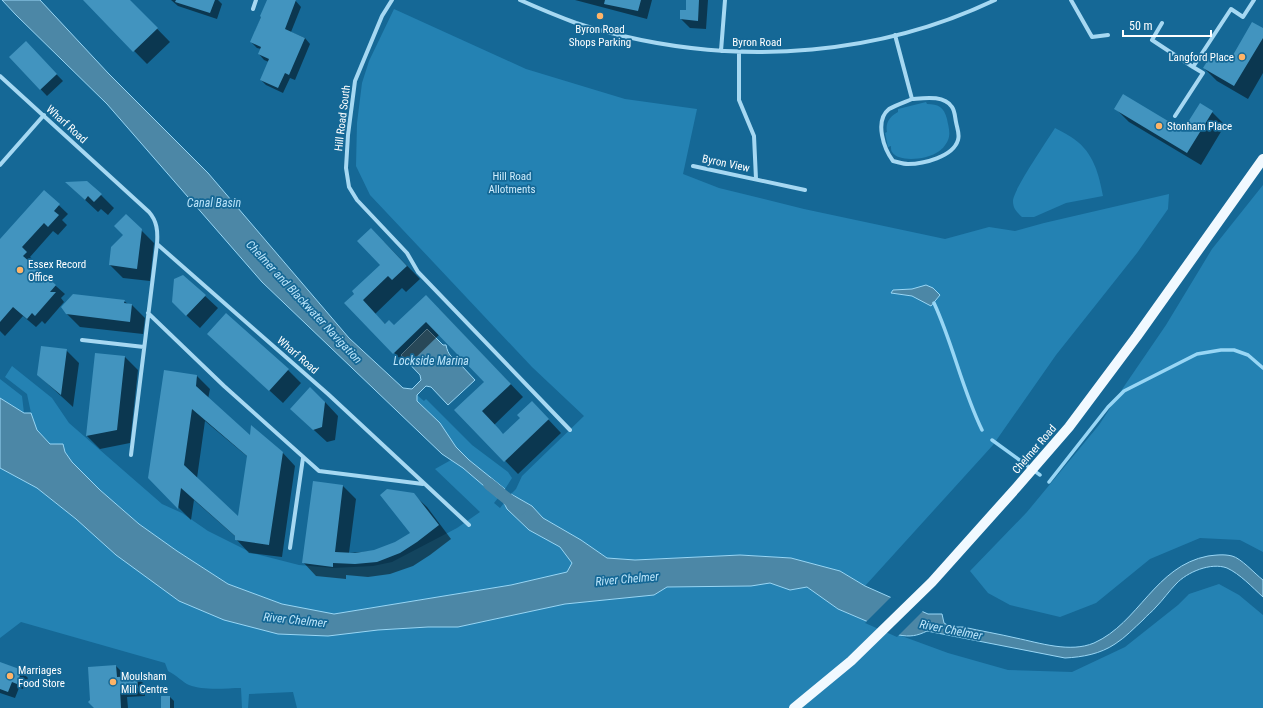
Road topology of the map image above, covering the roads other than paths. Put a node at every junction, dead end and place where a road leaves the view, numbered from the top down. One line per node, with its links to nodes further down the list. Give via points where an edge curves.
1 (256, 0): 8 (street)
2 (392, 0): 30 (street, Hill Road South, via 382,16 355,81 346,168 349,187 370,214 407,253 418,272)
3 (520, 0): 12 (street, Byron Road, via 597,29 665,44)
4 (725, 0): 12 (street)
5 (995, 0): 10 (street, Byron Road, via 936,24)
6 (1071, 0): 11 (street, via 1092,37)
7 (1254, 0): 14 (street, via 1243,17 1231,9)
8 (253, 9)
9 (1162, 23): 14 (street, via 1152,40)
10 (895, 36): 13 (street, Byron Road, via 835,48); 16 (street)
11 (1108, 36)
12 (721, 51): 13 (street, Byron Road)
13 (739, 52): 24 (street, Byron View, via 739,100 754,136)
14 (1193, 67): 18 (street, via 1203,73)
15 (0, 76): 17 (street, Wharf Road)
16 (912, 100): 16 (street, via 930,97 944,100 952,107 959,134 953,149 942,156 907,164 893,161 887,153 881,131 888,110)
17 (44, 115): 21 (street); 26 (street, Wharf Road, via 149,212 155,219)
18 (1175, 116)
19 (1263, 153): 23 (main road, Chelmer Road)
20 (1263, 159): 23 (main road, Chelmer Road)
21 (0, 165)
22 (693, 166): 24 (street, Byron View)
23 (1253, 172): 36 (main road, Chelmer Road, via 1069,427 932,582 851,662)
24 (756, 179): 25 (street, Byron View)
25 (805, 190)
26 (157, 244): 27 (street, Wharf Road); 33 (street, Wharf Road, via 328,394)
27 (148, 313): 29 (street, Wharf Road); 32 (street)
28 (82, 340): 29 (street)
29 (144, 347): 31 (street, Wharf Road)
30 (570, 430)
31 (131, 455)
32 (303, 458): 33 (street, via 318,470); 35 (street)
33 (423, 484): 34 (street, Wharf Road)
34 (469, 525)
35 (290, 548)
36 (794, 708)

